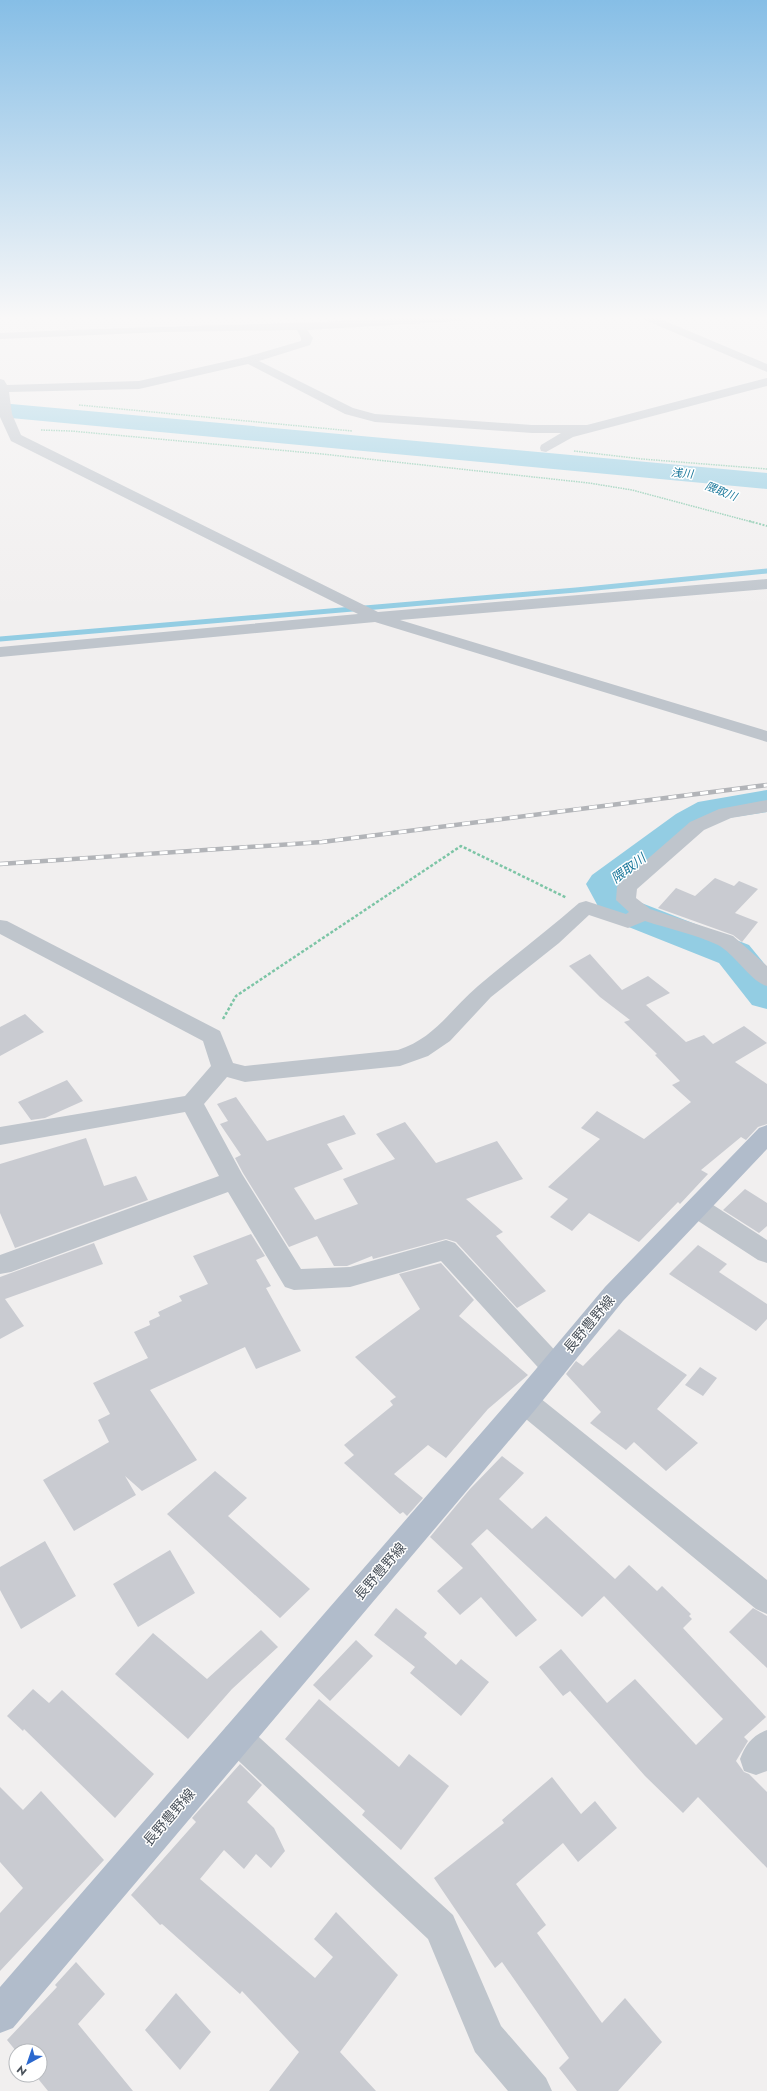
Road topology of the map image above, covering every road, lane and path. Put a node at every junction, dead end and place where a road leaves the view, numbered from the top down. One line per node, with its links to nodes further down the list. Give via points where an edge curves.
1 (7, 416): 5 (street)
2 (196, 416): 7 (path)
3 (365, 416): 6 (street, via 532,430)
4 (638, 416): 6 (street)
5 (9, 428): 10 (path, via 71,431 298,452 589,483 632,490); 12 (street, via 16,438)
6 (587, 429): 8 (street, via 568,434)
7 (358, 431)
8 (546, 448): 9 (path)
9 (767, 469)
10 (767, 526)
11 (767, 584): 12 (street)
12 (376, 617): 13 (street); 14 (street)
13 (0, 652)
14 (767, 737)
15 (767, 806): 17 (street, via 726,813 697,826 627,887 626,900)
16 (586, 907): 17 (street, via 628,922); 20 (path, via 461,846 236,996); 21 (street, via 552,938 484,992 442,1036 420,1051 400,1058 245,1074)
17 (639, 915): 19 (street, via 726,942 752,962)
18 (0, 926): 20 (street)
19 (767, 979)
20 (212, 1036): 21 (street)
21 (222, 1068): 22 (street)
22 (192, 1103): 24 (street); 25 (street)
23 (767, 1134): 26 (main road, 長野豊野線)
24 (0, 1136)
25 (233, 1180): 28 (street); 29 (street, via 294,1280 350,1277 446,1250)
26 (698, 1208): 27 (street); 29 (main road, 長野豊野線, via 614,1294)
27 (767, 1253)
28 (1, 1263)
29 (554, 1367): 30 (main road, 長野豊野線)
30 (525, 1402): 31 (street); 32 (main road, 長野豊野線)
31 (767, 1599)
32 (237, 1738): 33 (main road, 長野豊野線); 34 (street, via 442,1927 488,2039)
33 (0, 2015)
34 (533, 2091)

